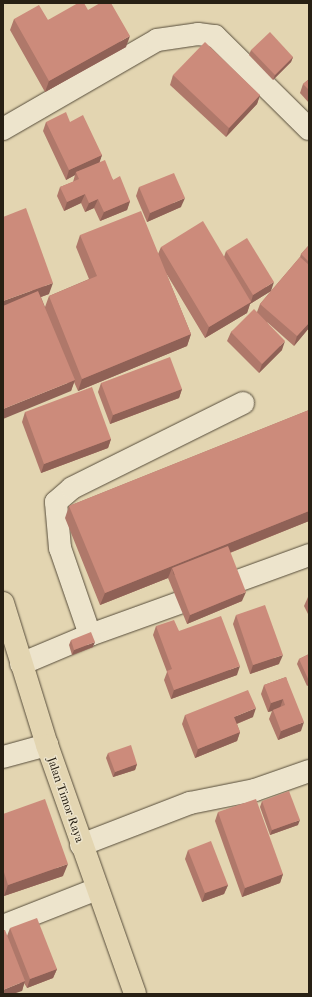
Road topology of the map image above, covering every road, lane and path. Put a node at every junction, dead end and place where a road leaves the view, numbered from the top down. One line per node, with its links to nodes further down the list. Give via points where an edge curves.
1 (3, 129): 2 (street, via 150,43 198,34 214,36)
2 (309, 129)
3 (243, 403): 8 (street, via 72,488 56,502 60,548)
4 (309, 555): 5 (street)
5 (235, 582)
6 (178, 603): 8 (street)
7 (4, 607): 9 (highway, Jalan Timor Raya)
8 (90, 635): 9 (street)
9 (21, 664): 10 (highway, Jalan Timor Raya)
10 (47, 745): 11 (street); 13 (highway, Jalan Timor Raya)
11 (3, 757)
12 (309, 771): 13 (street, via 255,790 190,803)
13 (81, 845): 14 (highway, Jalan Timor Raya)
14 (98, 889): 15 (street); 16 (highway, Jalan Timor Raya)
15 (3, 926)
16 (135, 994)

